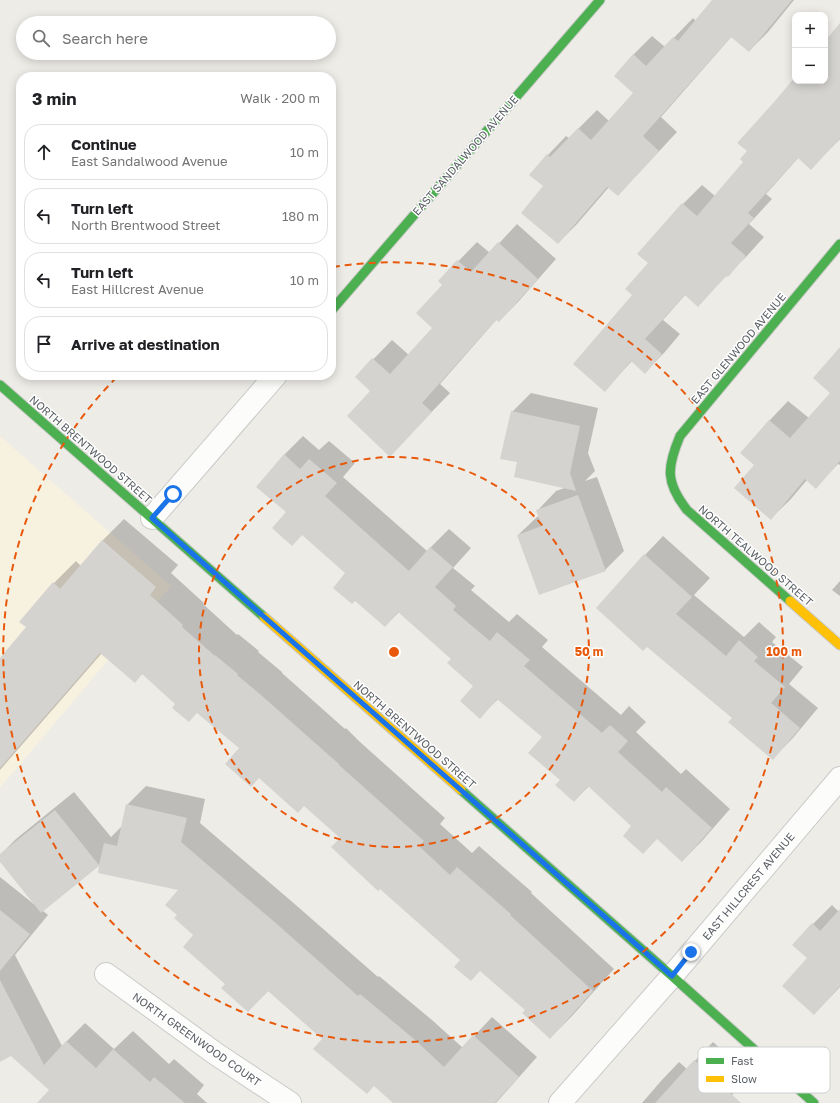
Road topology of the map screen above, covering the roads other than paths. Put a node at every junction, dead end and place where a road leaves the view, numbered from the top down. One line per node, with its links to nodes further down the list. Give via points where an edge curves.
1 (600, 0): 3 (street, EAST SANDALWOOD AVENUE)
2 (840, 244): 6 (street, EAST GLENWOOD AVENUE, via 680,436 672,454)
3 (336, 305)
4 (272, 380): 7 (street)
5 (0, 384): 7 (street, NORTH BRENTWOOD STREET)
6 (669, 474): 8 (street, NORTH TEALWOOD STREET, via 676,494 687,510)
7 (152, 518): 11 (street, NORTH BRENTWOOD STREET)
8 (840, 645)
9 (840, 778): 11 (street, EAST HILLCREST AVENUE)
10 (106, 974): 14 (street, NORTH GREENWOOD COURT, via 216,1054)
11 (672, 976): 12 (street, NORTH BRENTWOOD STREET); 15 (street, EAST HILLCREST AVENUE)
12 (751, 1047)
13 (803, 1093): 16 (street, NORTH BRENTWOOD STREET)
14 (290, 1103)
15 (560, 1103)
16 (814, 1103)

